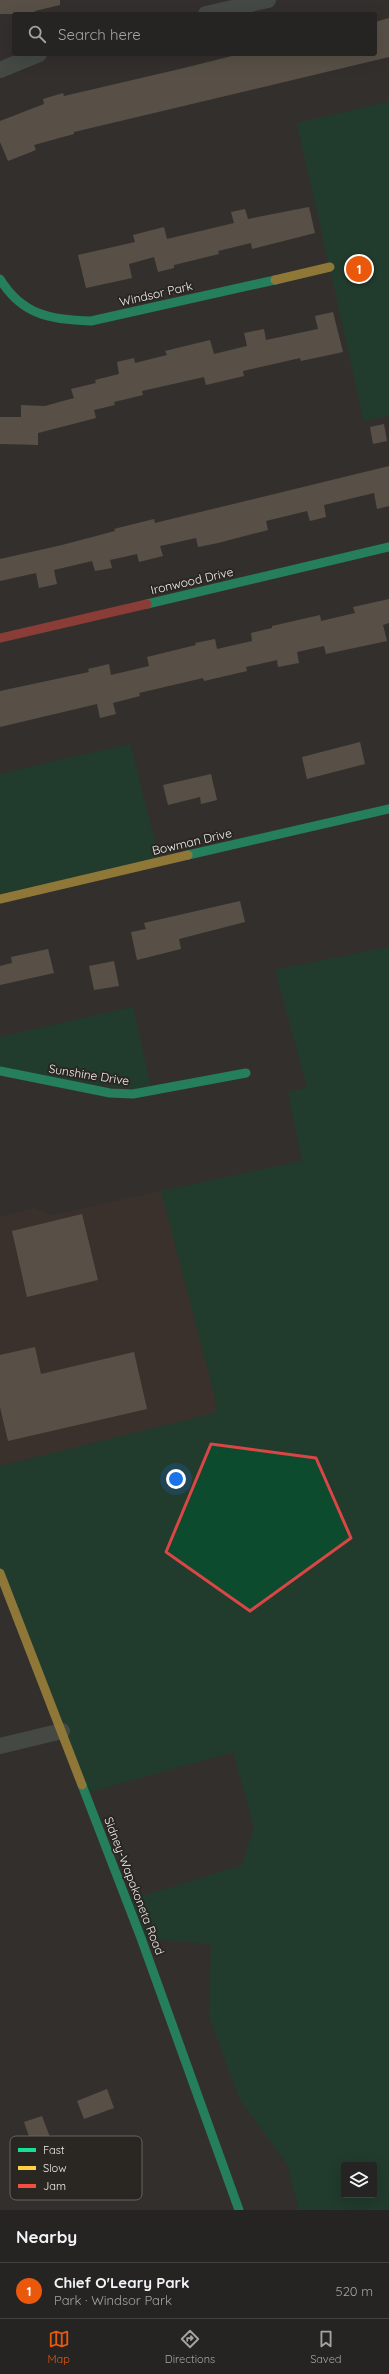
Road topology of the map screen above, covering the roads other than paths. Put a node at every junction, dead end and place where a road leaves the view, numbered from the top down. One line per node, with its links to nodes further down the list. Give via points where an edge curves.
1 (268, 0): 2 (street)
2 (215, 12)
3 (34, 56): 4 (street)
4 (0, 70)
5 (330, 267): 6 (street, Windsor Park, via 91,321 64,321 34,314 5,290)
6 (0, 278)
7 (389, 547): 8 (street, Ironwood Drive)
8 (0, 638)
9 (389, 809): 10 (street, Bowman Drive)
10 (0, 899)
11 (0, 1071): 12 (street, Sunshine Drive, via 110,1093 133,1094)
12 (246, 1073)
13 (0, 1573): 14 (street, Sidney-Wapakoneta Road)
14 (62, 1731): 15 (street); 16 (street, Sidney-Wapakoneta Road)
15 (0, 1746)
16 (240, 2210)

